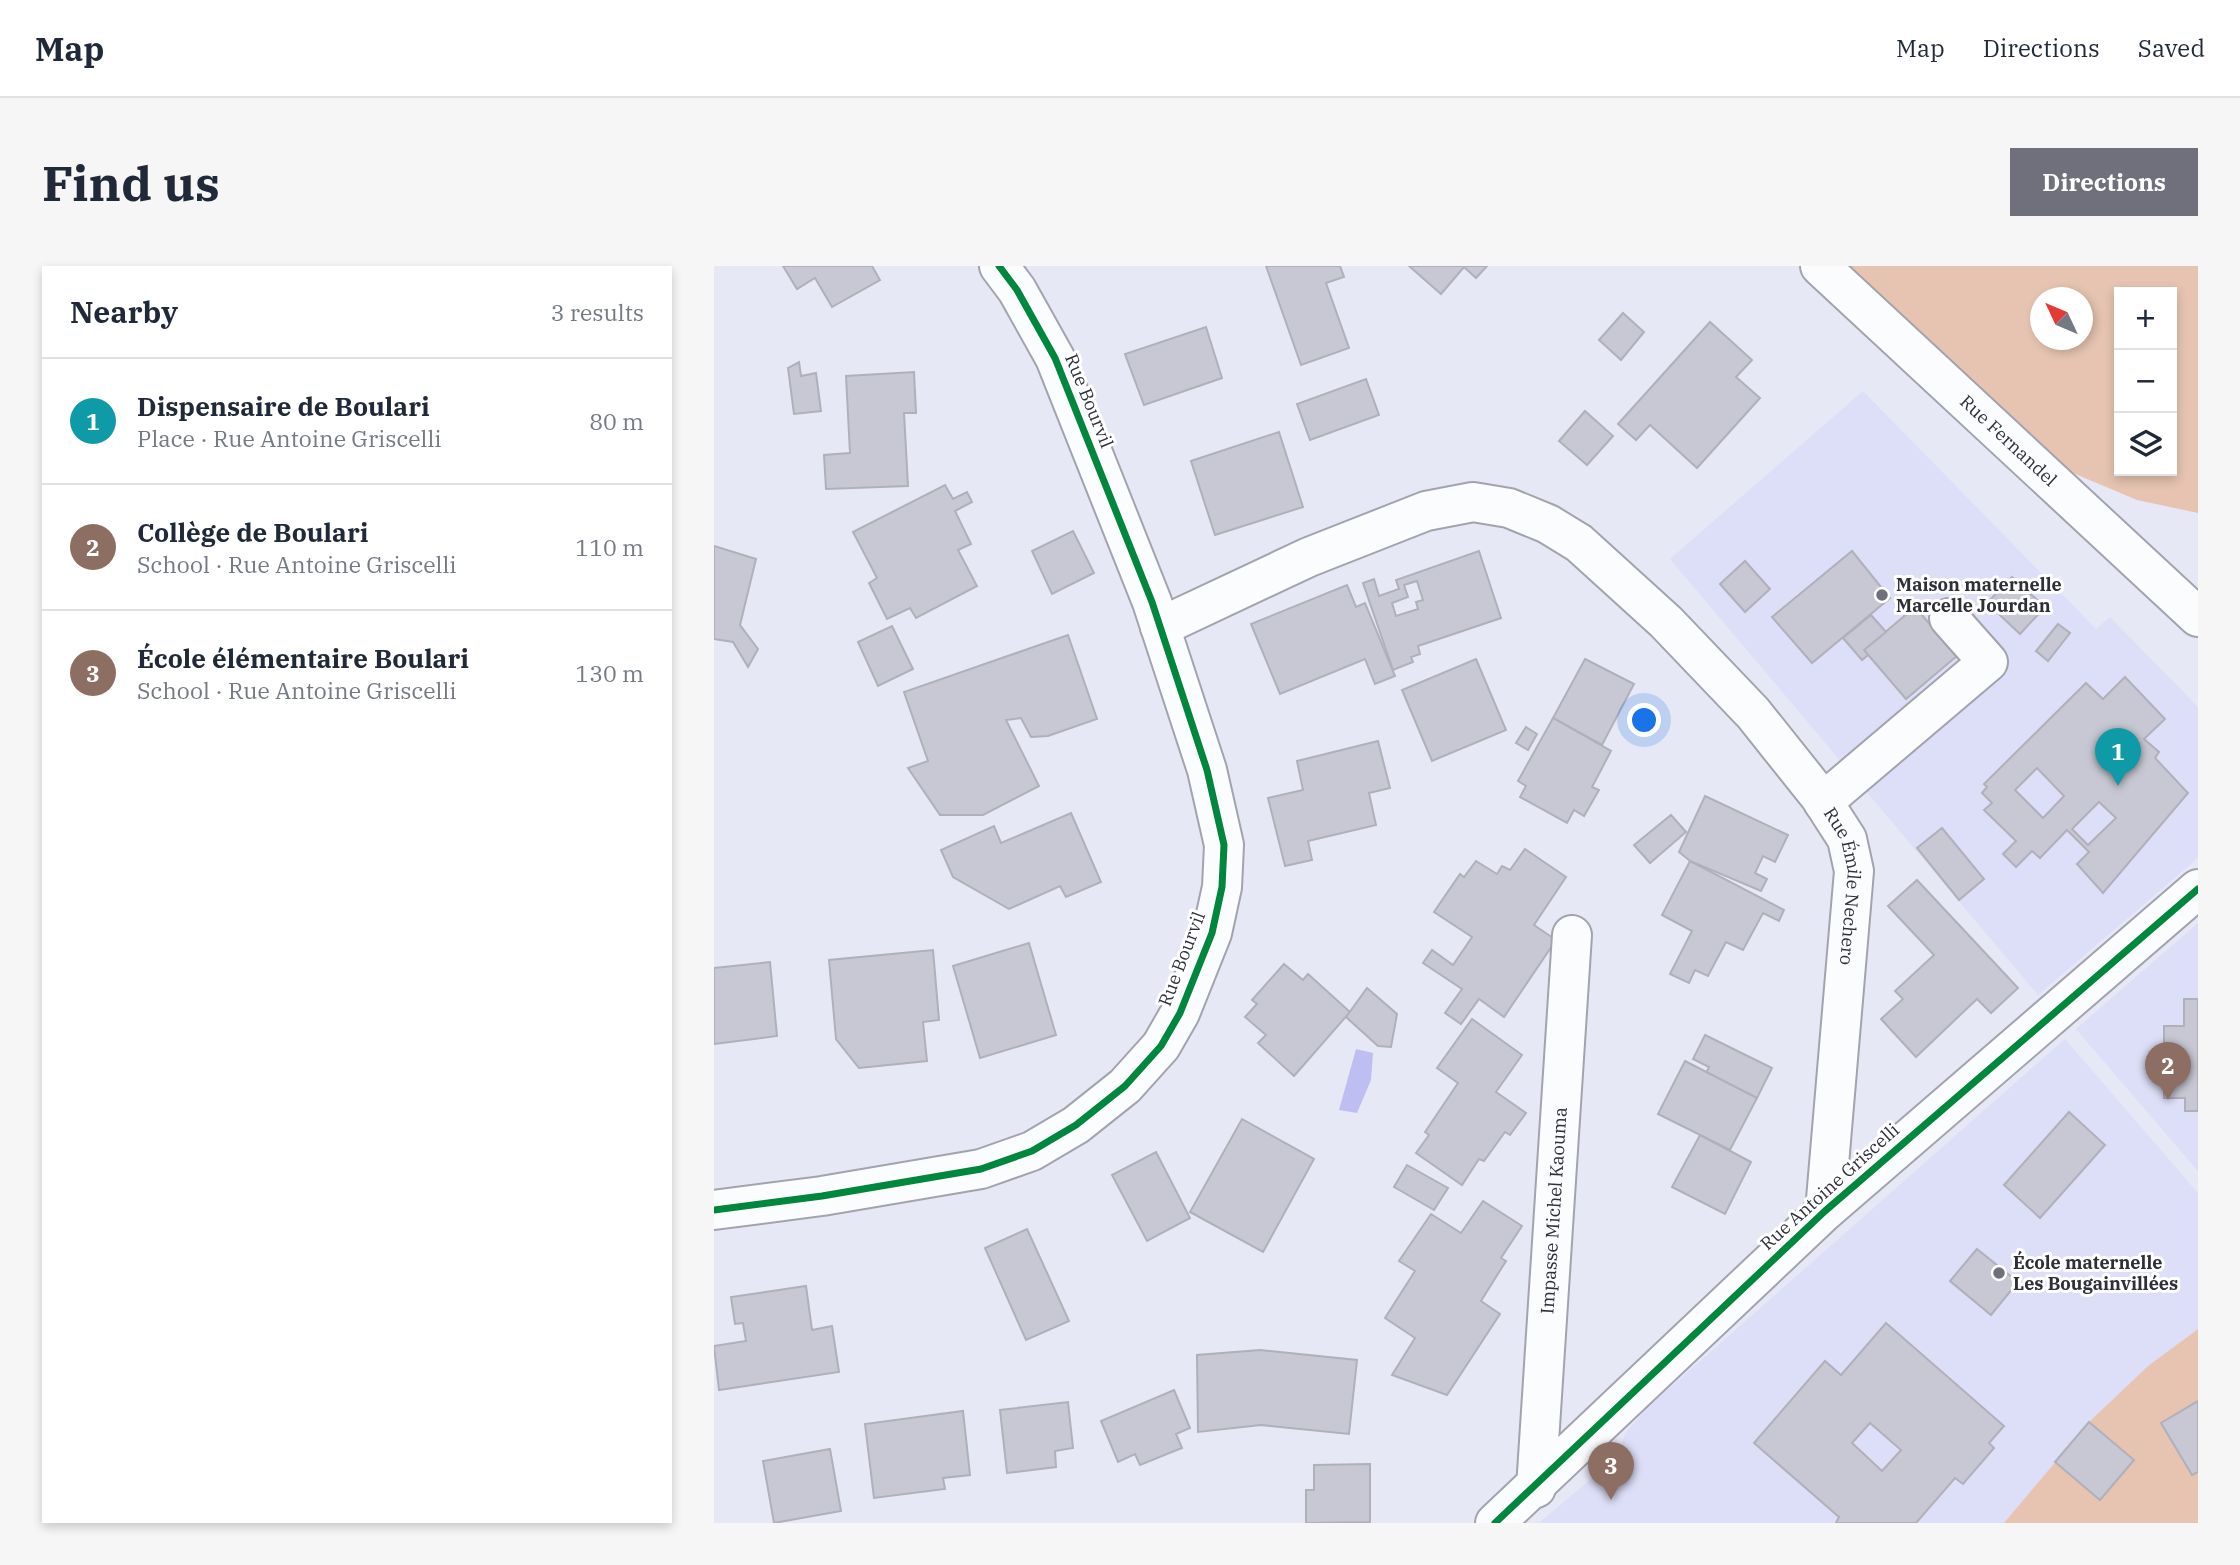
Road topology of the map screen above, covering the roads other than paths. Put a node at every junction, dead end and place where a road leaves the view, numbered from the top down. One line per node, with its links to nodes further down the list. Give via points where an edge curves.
1 (999, 266): 5 (street, Rue Bourvil, via 1055,358)
2 (1820, 266): 3 (street, Rue Fernandel)
3 (2198, 617)
4 (1949, 618): 6 (street, via 1989,662)
5 (1160, 627): 6 (street, Rue Émile Nechero, via 1310,557 1413,516 1473,502 1509,508 1579,543 1666,622 1753,713); 9 (street, Rue Bourvil, via 1209,777 1224,845 1222,887 1212,933 1180,1013 1161,1046 1125,1086 1076,1125 1032,1151 981,1169)
6 (1823, 802): 10 (street, Rue Émile Nechero, via 1847,839 1854,871)
7 (2198, 889): 10 (street, Rue Antoine Griscelli)
8 (1572, 934): 11 (street, Impasse Michel Kaouma)
9 (714, 1210)
10 (1825, 1211): 11 (street, Rue Antoine Griscelli)
11 (1536, 1488): 12 (street, Rue Antoine Griscelli)
12 (1495, 1523)

